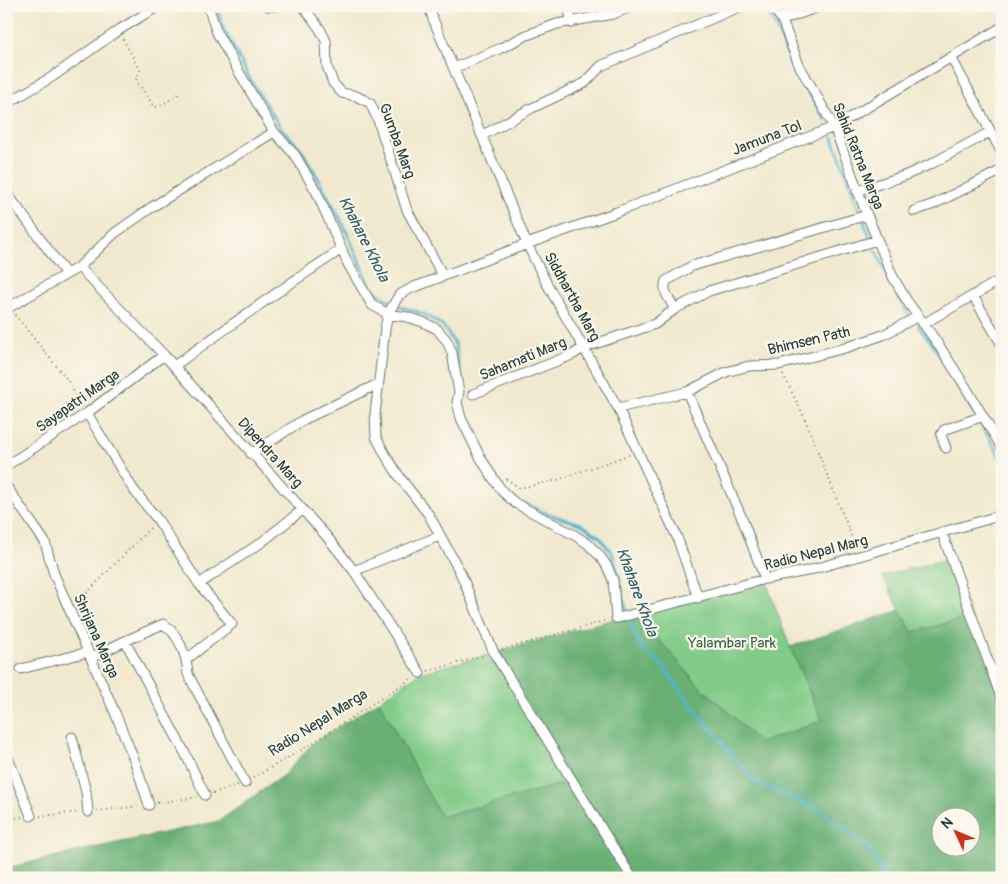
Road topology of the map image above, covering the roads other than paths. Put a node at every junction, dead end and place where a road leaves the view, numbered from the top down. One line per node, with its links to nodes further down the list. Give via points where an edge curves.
1 (158, 6): 17 (street)
2 (208, 6): 19 (street, via 217,33)
3 (268, 6): 4 (street)
4 (277, 6)
5 (302, 6): 33 (street, Gumba Marg, via 326,41 327,66 333,83 342,93 370,103 407,210)
6 (429, 6): 16 (street, Siddhartha Marg)
7 (568, 6): 13 (street)
8 (633, 6): 13 (street)
9 (741, 6): 21 (street, via 601,66 585,83)
10 (772, 6): 12 (street, Sahid Ratna Marga)
11 (820, 6): 12 (street)
12 (782, 20): 18 (street, Sahid Ratna Marga, via 799,65)
13 (572, 23): 16 (street, via 557,24 528,35)
14 (1002, 27): 15 (street, Jamuna Tol)
15 (952, 57): 18 (street, Jamuna Tol); 20 (street)
16 (454, 68): 21 (street, Siddhartha Marg)
17 (6, 104)
18 (834, 127): 24 (street, Sahid Ratna Marga); 29 (street, Jamuna Tol)
19 (274, 132): 30 (street, via 295,155 317,193); 31 (street, via 152,207 115,233)
20 (990, 132): 22 (street); 24 (street, via 904,176)
21 (483, 135): 29 (street, Siddhartha Marg)
22 (1002, 153)
23 (1002, 170): 26 (street)
24 (857, 191): 27 (street, Sahid Ratna Marga)
25 (6, 192): 32 (street)
26 (914, 211)
27 (867, 215): 28 (street, Sahid Ratna Marga); 37 (street, via 692,266 666,281 664,286)
28 (878, 240): 37 (street, Sahamati Marg, via 709,291); 39 (street, Sahid Ratna Marga, via 893,277)
29 (527, 244): 33 (street, Jamuna Tol); 41 (street, Siddhartha Marg)
30 (342, 249): 38 (street, via 356,281 372,305); 43 (street)
31 (79, 267): 32 (street); 42 (street, Dipendra Marg)
32 (66, 274): 36 (street)
33 (443, 276): 38 (street, Jamuna Tol, via 399,295)
34 (1002, 279): 35 (street, Bhimsen Path)
35 (974, 296): 39 (street, Bhimsen Path); 40 (street)
36 (7, 308)
37 (675, 309): 41 (street, Sahamati Marg, via 655,324)
38 (390, 311): 44 (street); 62 (street, Radio Nepal Marg, via 424,322 437,329 447,341 458,384 457,402 461,418 489,471 515,503 576,536 600,556 613,580 617,618)
39 (920, 320): 45 (street, Bhimsen Path, via 845,348 779,365 749,366 726,372); 49 (street, Sahid Ratna Marga)
40 (1002, 345)
41 (583, 348): 46 (street, Sahamati Marg); 47 (street, Siddhartha Marg)
42 (164, 355): 43 (street, Dipendra Marg); 48 (street, Sayapatri Marga)
43 (174, 366): 52 (street, Dipendra Marg)
44 (378, 384): 52 (street, via 303,420); 58 (street, via 376,437)
45 (687, 392): 47 (street, Bhimsen Path); 60 (street)
46 (473, 394)
47 (618, 408): 62 (street, Siddhartha Marg, via 677,537)
48 (86, 413): 53 (street, Sayapatri Marga); 61 (street, via 133,489 158,520)
49 (983, 416): 50 (street, via 944,430 941,435); 51 (street, Sahid Ratna Marga)
50 (946, 448)
51 (1002, 448)
52 (251, 454): 55 (street, Dipendra Marg)
53 (6, 466)
54 (6, 486): 64 (street, Shrijana Marga, via 45,542 54,574)
55 (302, 510): 59 (street, Dipendra Marg); 61 (street, via 262,542)
56 (1002, 515): 57 (street, Radio Nepal Marg)
57 (942, 533): 60 (street, Radio Nepal Marg, via 807,571); 68 (street)
58 (439, 536): 59 (street); 76 (street, via 460,572 494,653)
59 (354, 571): 67 (street, Dipendra Marg)
60 (765, 579): 62 (street, Radio Nepal Marg)
61 (199, 584): 65 (street, via 232,624)
62 (698, 598)
63 (125, 641): 64 (street); 65 (street, via 163,624 171,629); 72 (street)
64 (90, 655): 66 (street); 73 (street, Shrijana Marga)
65 (187, 660): 71 (street, via 188,674)
66 (21, 670)
67 (420, 673)
68 (1002, 700)
69 (72, 737): 74 (street)
70 (6, 753): 75 (street)
71 (244, 783)
72 (205, 796)
73 (149, 804)
74 (88, 812)
75 (31, 816)
76 (632, 878)

